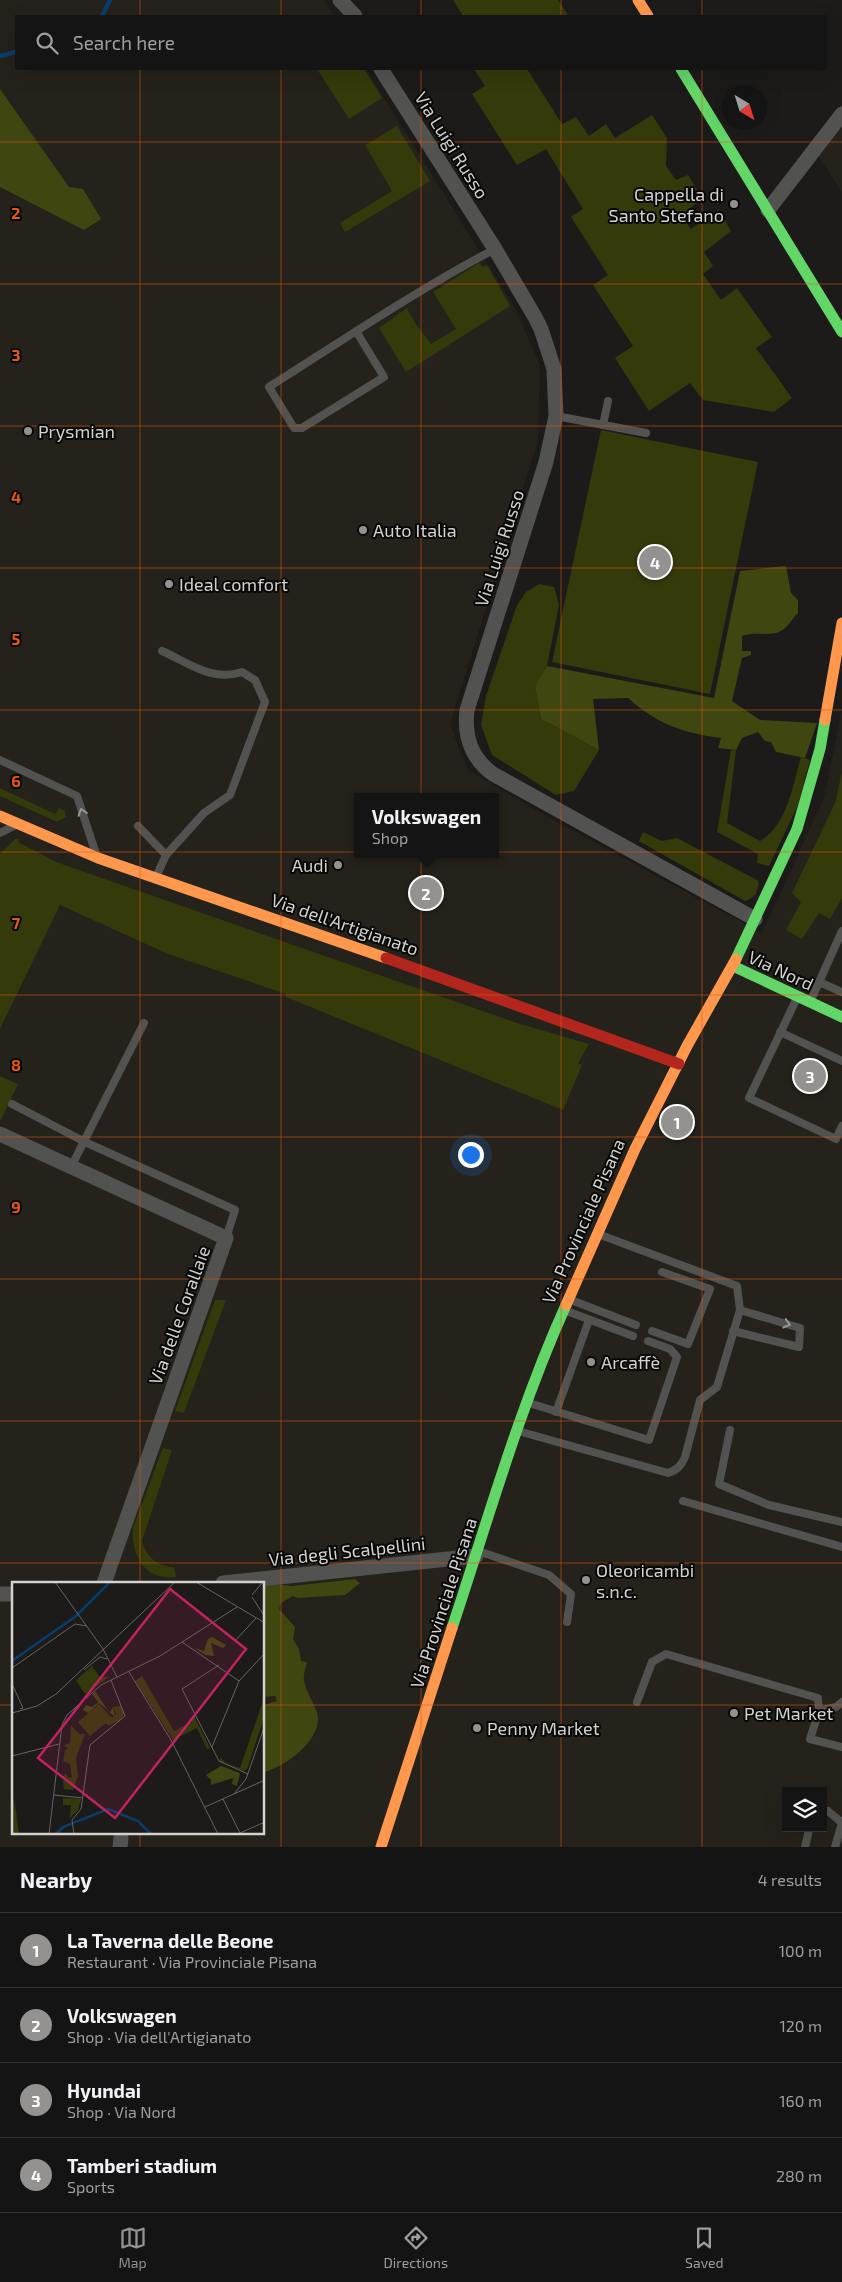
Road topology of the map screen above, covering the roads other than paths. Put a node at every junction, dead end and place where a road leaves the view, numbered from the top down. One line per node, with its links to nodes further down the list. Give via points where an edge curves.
1 (638, 0): 2 (street)
2 (647, 15)
3 (382, 70): 7 (street, Via Luigi Russo)
4 (682, 70): 6 (street)
5 (842, 114): 6 (street)
6 (768, 210): 9 (street)
7 (496, 249): 8 (lane); 11 (street, Via Luigi Russo, via 541,329 554,368)
8 (356, 331): 8 (lane, via 269,387 294,428 302,428 384,377)
9 (842, 332)
10 (608, 401): 12 (lane)
11 (556, 416): 12 (lane); 24 (street, Via Luigi Russo, via 546,462 467,710 466,733 472,751 477,761 493,774)
12 (603, 425): 13 (lane)
13 (646, 433)
14 (842, 624): 24 (street, Via Provinciale Pisana, via 820,749 797,829)
15 (162, 651): 21 (lane, via 216,676 242,672 255,680 265,702 230,796 204,813)
16 (0, 760): 22 (lane, one-way to 16, via 77,796)
17 (0, 816): 18 (street, Via dell'Artigianato)
18 (17, 824): 20 (lane); 22 (street, Via dell'Artigianato)
19 (138, 826): 21 (lane)
20 (0, 833)
21 (166, 855): 23 (lane)
22 (98, 858): 23 (street, Via dell'Artigianato)
23 (155, 878): 35 (street, Via dell'Artigianato, via 429,972)
24 (755, 919): 26 (street, Via Provinciale Pisana)
25 (842, 931): 27 (lane)
26 (732, 966): 29 (street, Via Nord); 35 (street, Via Provinciale Pisana)
27 (818, 985): 28 (lane); 30 (lane)
28 (842, 992)
29 (798, 996): 30 (street, Via Nord); 33 (lane)
30 (810, 1002): 31 (street, Via Nord)
31 (842, 1017)
32 (144, 1023): 39 (lane)
33 (780, 1032): 34 (lane); 37 (lane, via 749,1098 836,1139)
34 (842, 1061)
35 (679, 1064): 41 (street, Via Provinciale Pisana, via 643,1131)
36 (12, 1104): 39 (lane)
37 (842, 1126)
38 (0, 1134): 40 (street, Via delle Corallaie)
39 (84, 1142): 40 (lane); 42 (lane, via 235,1210)
40 (72, 1167): 42 (street, Via delle Corallaie)
41 (596, 1233): 44 (street, Via Provinciale Pisana); 45 (lane, via 737,1286)
42 (226, 1238): 60 (street, Via delle Corallaie)
43 (662, 1272): 48 (lane, via 710,1289 688,1344)
44 (565, 1304): 46 (lane); 47 (lane); 52 (street, Via Provinciale Pisana)
45 (740, 1310): 49 (lane); 49 (lane, one-way to 49, via 800,1328 799,1347)
46 (589, 1320): 50 (lane); 53 (lane)
47 (636, 1325)
48 (652, 1330)
49 (733, 1331): 54 (lane, via 717,1387 700,1400 685,1457 675,1471 668,1473)
50 (633, 1336)
51 (648, 1341): 53 (lane, via 670,1349 677,1357 649,1440)
52 (526, 1402): 53 (lane); 54 (street, Via Provinciale Pisana)
53 (556, 1412)
54 (517, 1430): 59 (street, Via Provinciale Pisana)
55 (730, 1430): 57 (lane, via 719,1484 769,1505)
56 (683, 1501): 58 (lane)
57 (842, 1522)
58 (842, 1547)
59 (477, 1554): 61 (street, Via degli Scalpellini); 62 (lane, via 549,1575 571,1594); 71 (street, Via Provinciale Pisana)
60 (104, 1582)
61 (232, 1582)
62 (567, 1622)
63 (637, 1702): 65 (lane, via 652,1662 666,1654 818,1698)
64 (839, 1704): 65 (lane); 66 (lane)
65 (819, 1711): 67 (lane, via 810,1739)
66 (842, 1714)
67 (842, 1747)
68 (827, 1811): 69 (lane)
69 (841, 1822): 73 (lane)
70 (809, 1832): 72 (lane)
71 (381, 1847)
72 (805, 1847)
73 (835, 1847)

